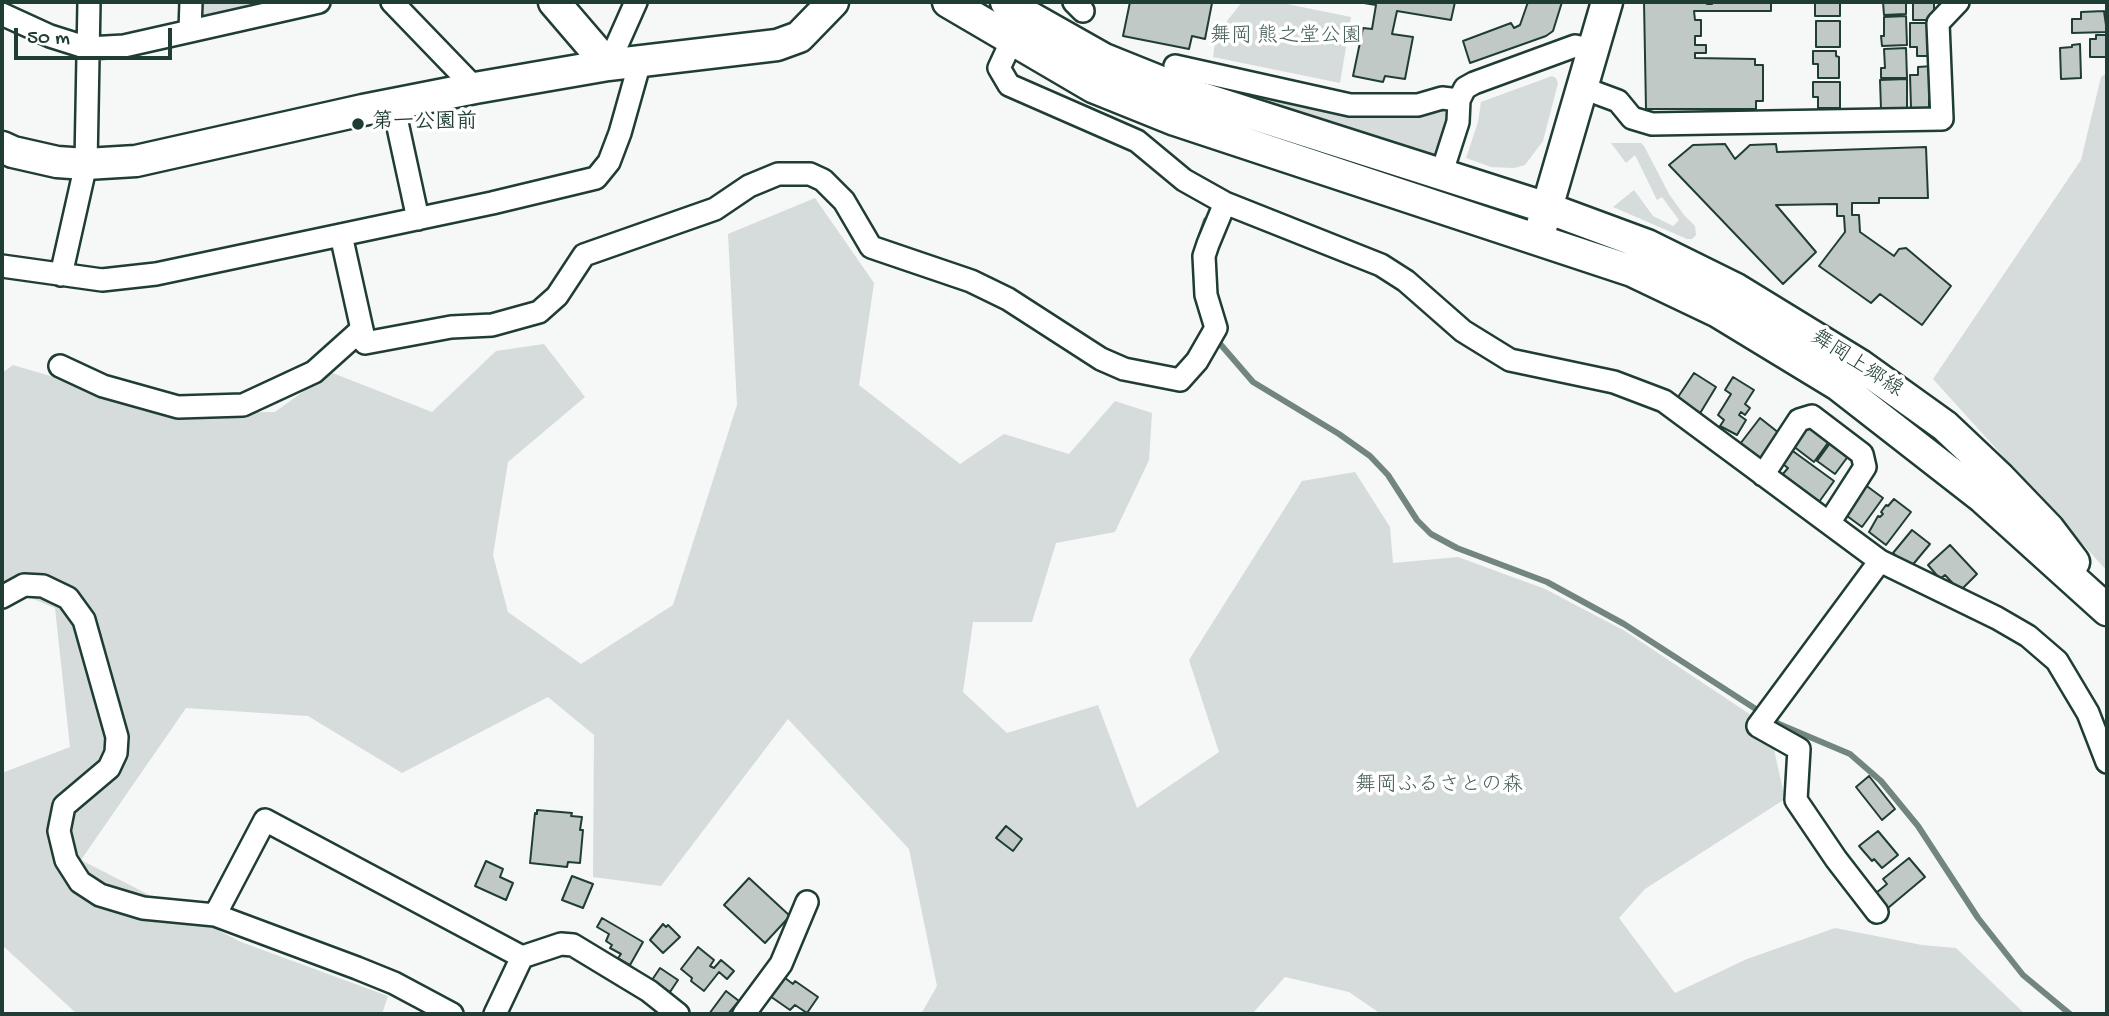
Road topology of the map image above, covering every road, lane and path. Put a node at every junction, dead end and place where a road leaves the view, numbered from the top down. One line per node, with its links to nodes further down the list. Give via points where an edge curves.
1 (89, 2): 15 (street)
2 (191, 2): 13 (street)
3 (319, 2): 13 (street)
4 (392, 2): 20 (street)
5 (554, 2): 18 (street)
6 (636, 2): 18 (street)
7 (833, 2): 17 (street, via 799,37 777,45)
8 (948, 2): 14 (street, 舞岡上郷線)
9 (1006, 2): 26 (street, 舞岡上郷線, via 1104,60 1196,96)
10 (1607, 2): 16 (street)
11 (1958, 2): 21 (street, via 1938,23 1942,119 1652,124 1632,118 1618,101)
12 (2, 14): 15 (street)
13 (190, 30): 15 (street, via 124,46)
14 (1012, 40): 27 (street, via 999,68 1009,85 1137,141 1184,180); 31 (street, 舞岡上郷線, via 1093,87 1175,120)
15 (88, 48): 25 (street)
16 (1593, 50): 21 (street); 22 (street, via 1575,46 1487,78 1465,88)
17 (640, 62): 18 (street); 29 (street, via 609,162 596,178)
18 (608, 65): 20 (street)
19 (1175, 66): 22 (street, via 1350,105)
20 (475, 88): 23 (street)
21 (1583, 88): 28 (street)
22 (1459, 100): 26 (street, via 1458,122)
23 (393, 104): 25 (street, via 136,161); 29 (street)
24 (2, 148): 25 (street)
25 (86, 164): 33 (street)
26 (1441, 175): 28 (street, 舞岡上郷線)
27 (1225, 203): 34 (street, via 1205,256 1206,295 1216,328 1180,380 1124,369 971,281 871,247 844,201 810,174 778,174 749,186 715,209 584,255 557,296 539,313 365,342); 36 (street, via 1381,265 1463,331 1510,360 1614,382 1664,401)
28 (1547, 208): 31 (street); 40 (street, 舞岡上郷線, via 1647,245 1736,289 1860,365 1945,426 2000,478 2049,529)
29 (418, 219): 30 (street)
30 (341, 235): 33 (street, via 156,274 102,280); 34 (street)
31 (1538, 239): 41 (street, 舞岡上郷線, via 1632,271 1718,312 1838,385 1983,498)
32 (4, 270): 33 (street)
33 (61, 275)
34 (362, 329): 35 (street, via 314,372 243,405 178,407 103,386)
35 (60, 366)
36 (1763, 475): 37 (street); 37 (street, via 1799,419 1812,416 1862,454 1865,467)
37 (1829, 523): 38 (street)
38 (1880, 561): 42 (street, via 2028,635 2057,661 2088,713); 44 (street, via 1758,726 1799,749 1796,800)
39 (2, 597): 45 (street, via 24,585 43,586 68,598 84,620 117,737 109,768 64,806 59,831 66,860 80,882 100,895 143,908)
40 (2107, 603)
41 (2107, 610)
42 (2107, 762)
43 (807, 902): 50 (street, via 781,964)
44 (1877, 912)
45 (215, 915): 46 (street, via 265,820); 47 (street, via 394,983)
46 (522, 957): 48 (street); 49 (street, via 561,944 573,945)
47 (452, 1014)
48 (495, 1014)
49 (678, 1014)
50 (744, 1014)

